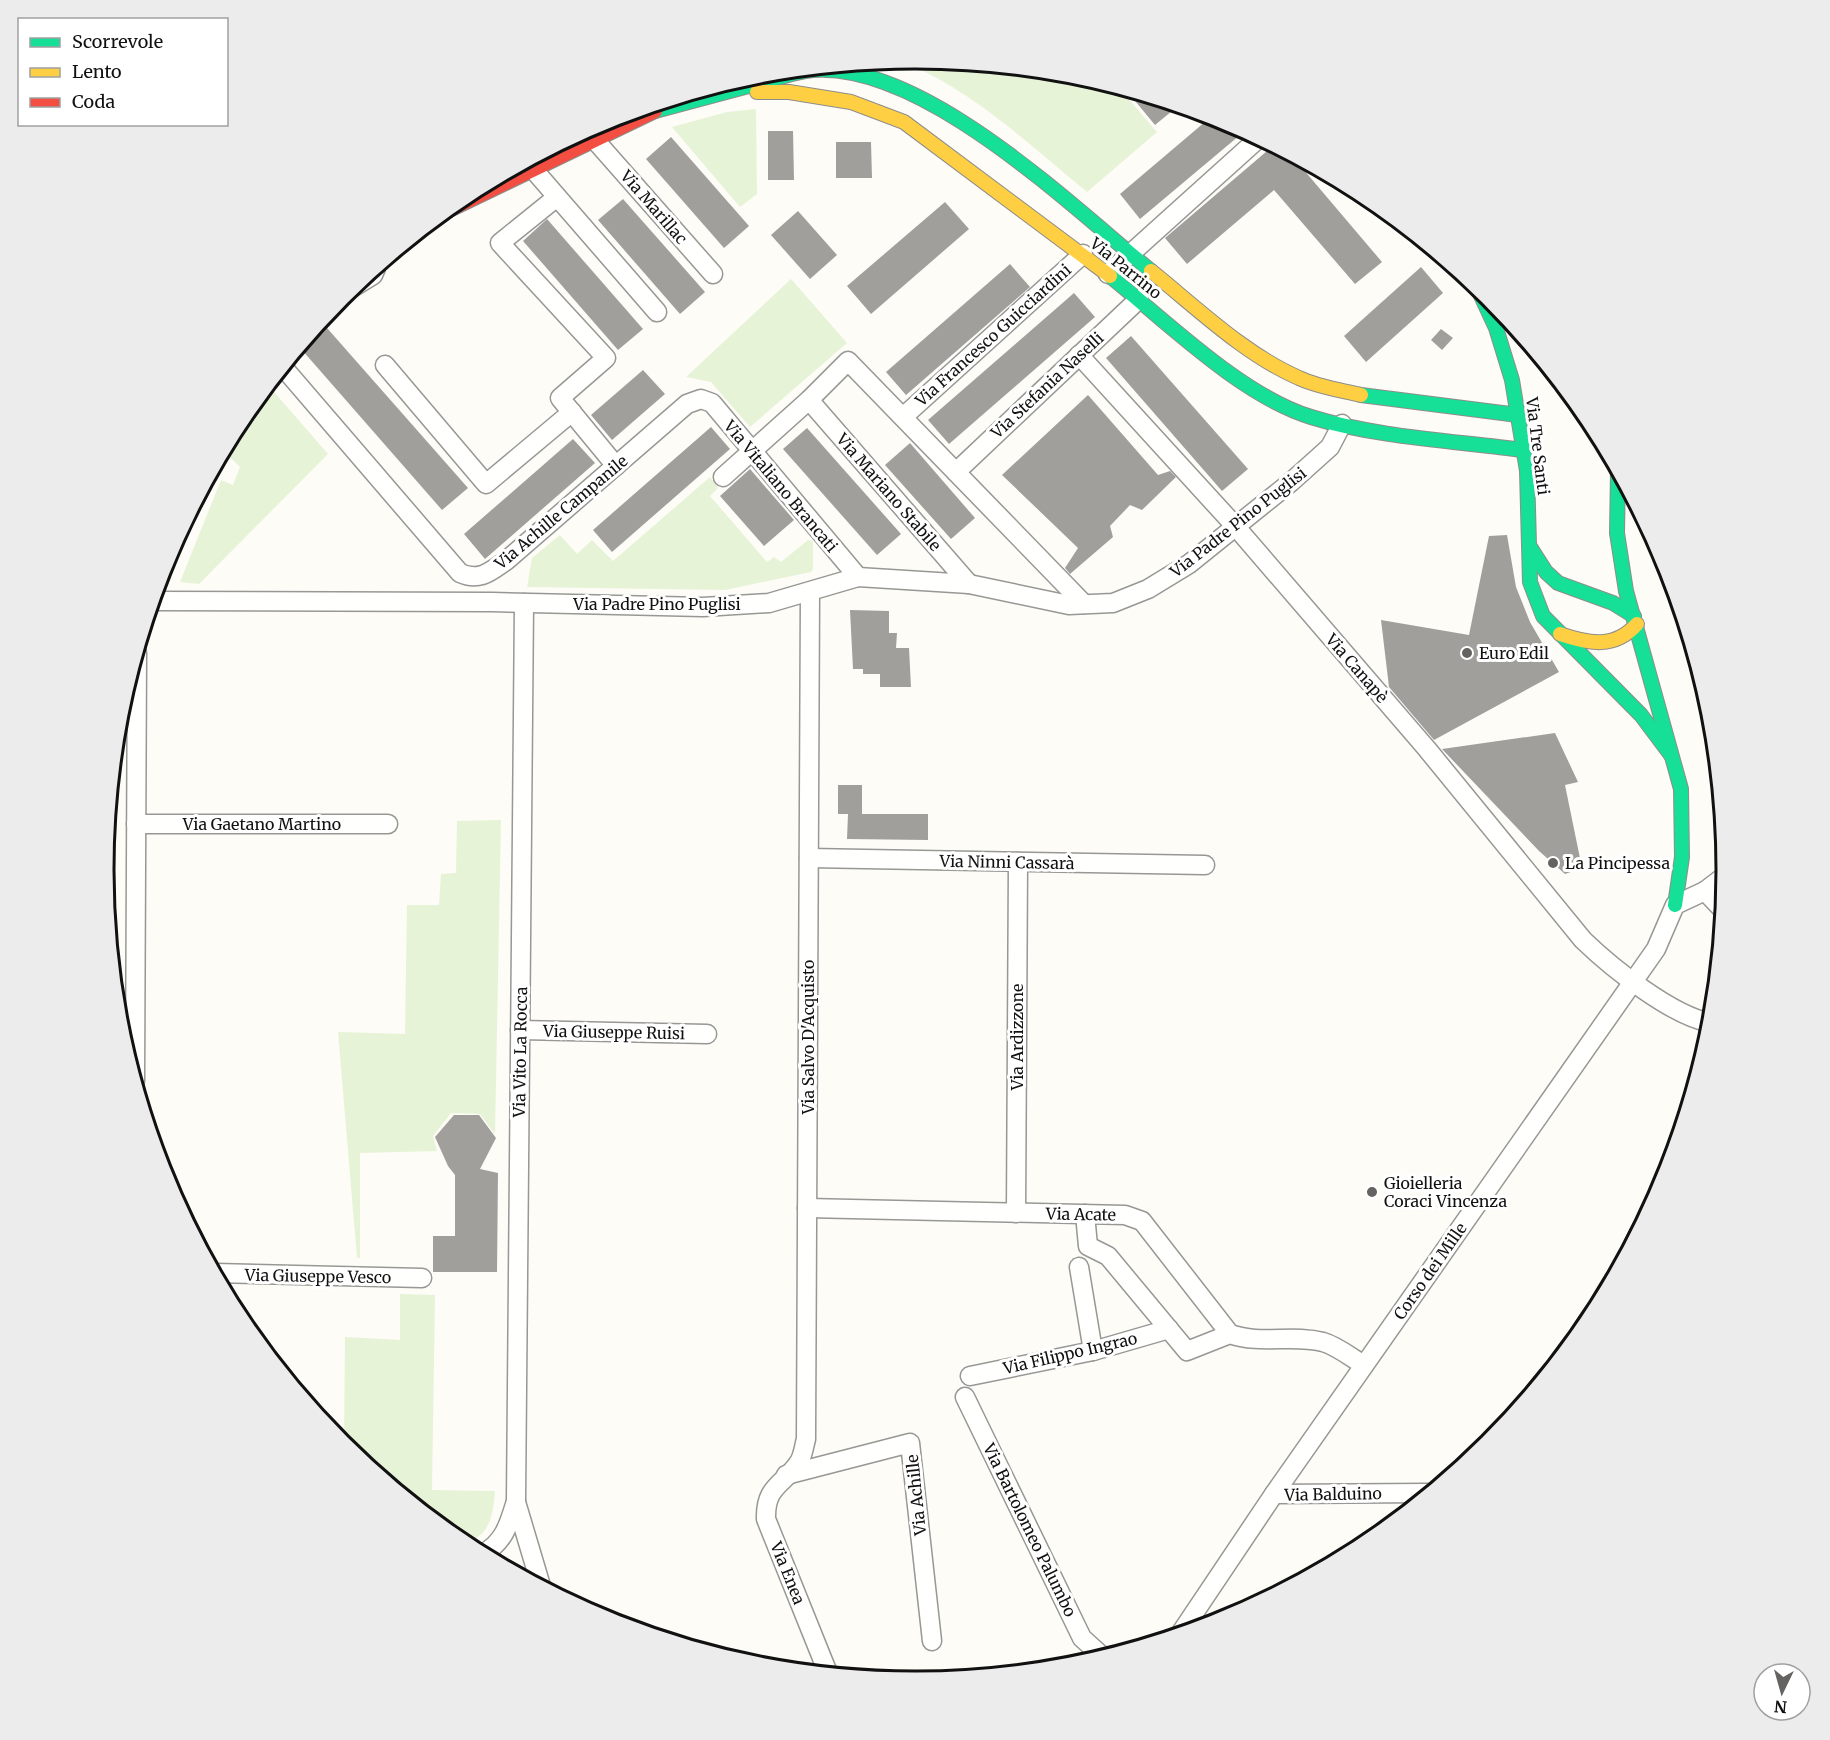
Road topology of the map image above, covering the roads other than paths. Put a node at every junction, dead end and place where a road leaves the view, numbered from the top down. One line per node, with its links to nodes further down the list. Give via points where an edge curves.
1 (851, 72): 12 (street, Via Parrino, via 879,79 938,106 1011,157)
2 (805, 77): 4 (street)
3 (724, 92): 4 (street, Via Parrino)
4 (803, 94): 11 (street, Via Parrino, via 851,102 904,122)
5 (629, 122): 6 (street, Via Parrino)
6 (594, 139): 8 (street, Via Parrino); 13 (street, Via Marillac)
7 (1252, 144): 12 (street)
8 (532, 169): 9 (street, Via Parrino); 10 (street)
9 (504, 183)
10 (557, 197): 16 (street); 23 (street, via 500,243 606,358 560,398)
11 (1083, 254): 14 (street, Via Parrino); 25 (street, Via Francesco Guicciardini)
12 (1130, 254): 14 (street); 24 (street, Via Parrino, via 1262,357 1299,378 1368,396)
13 (713, 274)
14 (1108, 274): 15 (street, Via Parrino)
15 (1138, 299): 18 (street, Via Stefania Naselli); 26 (street, Via Parrino, via 1271,400 1310,417)
16 (657, 312)
17 (1489, 312): 24 (street, Via Tre Santi, via 1512,380)
18 (1079, 355): 30 (street, Via Stefania Naselli); 33 (street, Via Canapè)
19 (385, 365): 23 (street, via 486,484)
20 (288, 373): 29 (street, Via Achille Campanile, via 460,573 472,578 485,576 507,560)
21 (701, 399): 27 (street, Via Vitaliano Brancati, via 712,403); 29 (street, Via Achille Campanile, via 687,404)
22 (809, 400): 25 (street, via 848,361); 27 (street); 37 (street, Via Mariano Stabile)
23 (572, 412): 29 (street)
24 (1518, 415): 28 (street, Via Tre Santi)
25 (903, 417): 30 (street)
26 (1341, 424): 28 (street, Via Parrino); 33 (street, Via Padre Pino Puglisi, via 1330,447)
27 (751, 450): 31 (street); 36 (street, Via Vitaliano Brancati)
28 (1523, 450): 34 (street, Via Tre Santi)
29 (616, 466)
30 (956, 472): 42 (street)
31 (723, 477)
32 (1618, 487): 35 (street)
33 (1236, 526): 42 (street, Via Padre Pino Puglisi, via 1189,564 1148,590 1113,603); 56 (street, Via Canapè, via 1583,940)
34 (1530, 547): 38 (street, via 1558,583); 44 (street, Via Tre Santi, via 1530,582 1543,615)
35 (1621, 557): 38 (street, via 1614,574 1603,582); 43 (street)
36 (858, 578): 37 (street, Via Padre Pino Puglisi); 39 (street, Via Padre Pino Puglisi)
37 (969, 584): 42 (street, Via Padre Pino Puglisi)
38 (1578, 589): 43 (street)
39 (810, 592): 41 (street, Via Padre Pino Puglisi, via 769,603 703,607); 49 (street, Via Salvo D'Acquisto)
40 (161, 601): 41 (street, Via Padre Pino Puglisi)
41 (524, 603): 58 (street, Via Vito La Rocca)
42 (1084, 604)
43 (1635, 620): 44 (street, via 1619,641 1604,644 1581,642); 46 (street)
44 (1560, 634): 46 (street, Via Tre Santi, via 1641,715)
45 (137, 681): 47 (street)
46 (1671, 755): 55 (street, via 1681,789 1683,815)
47 (136, 824): 48 (street, Via Gaetano Martino); 60 (street)
48 (388, 824)
49 (809, 858): 50 (street, Via Ninni Cassarà); 61 (street, Via Salvo D'Acquisto)
50 (1018, 862): 51 (street, Via Ninni Cassarà); 62 (street, Via Ardizzone)
51 (1205, 865)
52 (1716, 883): 53 (street)
53 (1706, 891): 54 (street); 55 (street)
54 (1715, 901)
55 (1675, 905): 56 (street, Corso dei Mille, via 1656,949)
56 (1632, 982): 57 (street, Via Canapè); 70 (street, Corso dei Mille)
57 (1702, 1021)
58 (520, 1030): 59 (street, Via Giuseppe Ruisi); 76 (street, Via Vito La Rocca)
59 (707, 1034)
60 (135, 1052)
61 (807, 1208): 62 (street, Via Acate); 73 (street, Via Salvo D'Acquisto, via 806,1439 799,1462)
62 (1016, 1213): 63 (street, Via Acate)
63 (1085, 1214): 67 (street, via 1088,1246 1108,1256); 68 (street, Via Acate, via 1125,1215 1142,1221)
64 (1079, 1267): 69 (street)
65 (223, 1273): 66 (street, Via Giuseppe Vesco)
66 (422, 1278)
67 (1169, 1329): 68 (street, via 1187,1351); 69 (street, Via Filippo Ingrao)
68 (1230, 1334): 70 (street, via 1246,1340 1326,1342)
69 (1094, 1351): 71 (street, Via Filippo Ingrao)
70 (1364, 1365): 75 (street, Corso dei Mille)
71 (970, 1376)
72 (965, 1397): 81 (street, Via Bartolomeo Palumbo, via 1082,1638)
73 (784, 1475): 80 (street, Via Achille, via 910,1443); 82 (street, Via Enea, via 766,1507 766,1519)
74 (1417, 1493): 75 (street, Via Balduino)
75 (1274, 1494): 79 (street, Corso dei Mille)
76 (516, 1501): 77 (street, via 503,1536); 78 (street)
77 (490, 1549)
78 (538, 1576)
79 (1188, 1622)
80 (932, 1641)
81 (1096, 1650)
82 (825, 1665)

